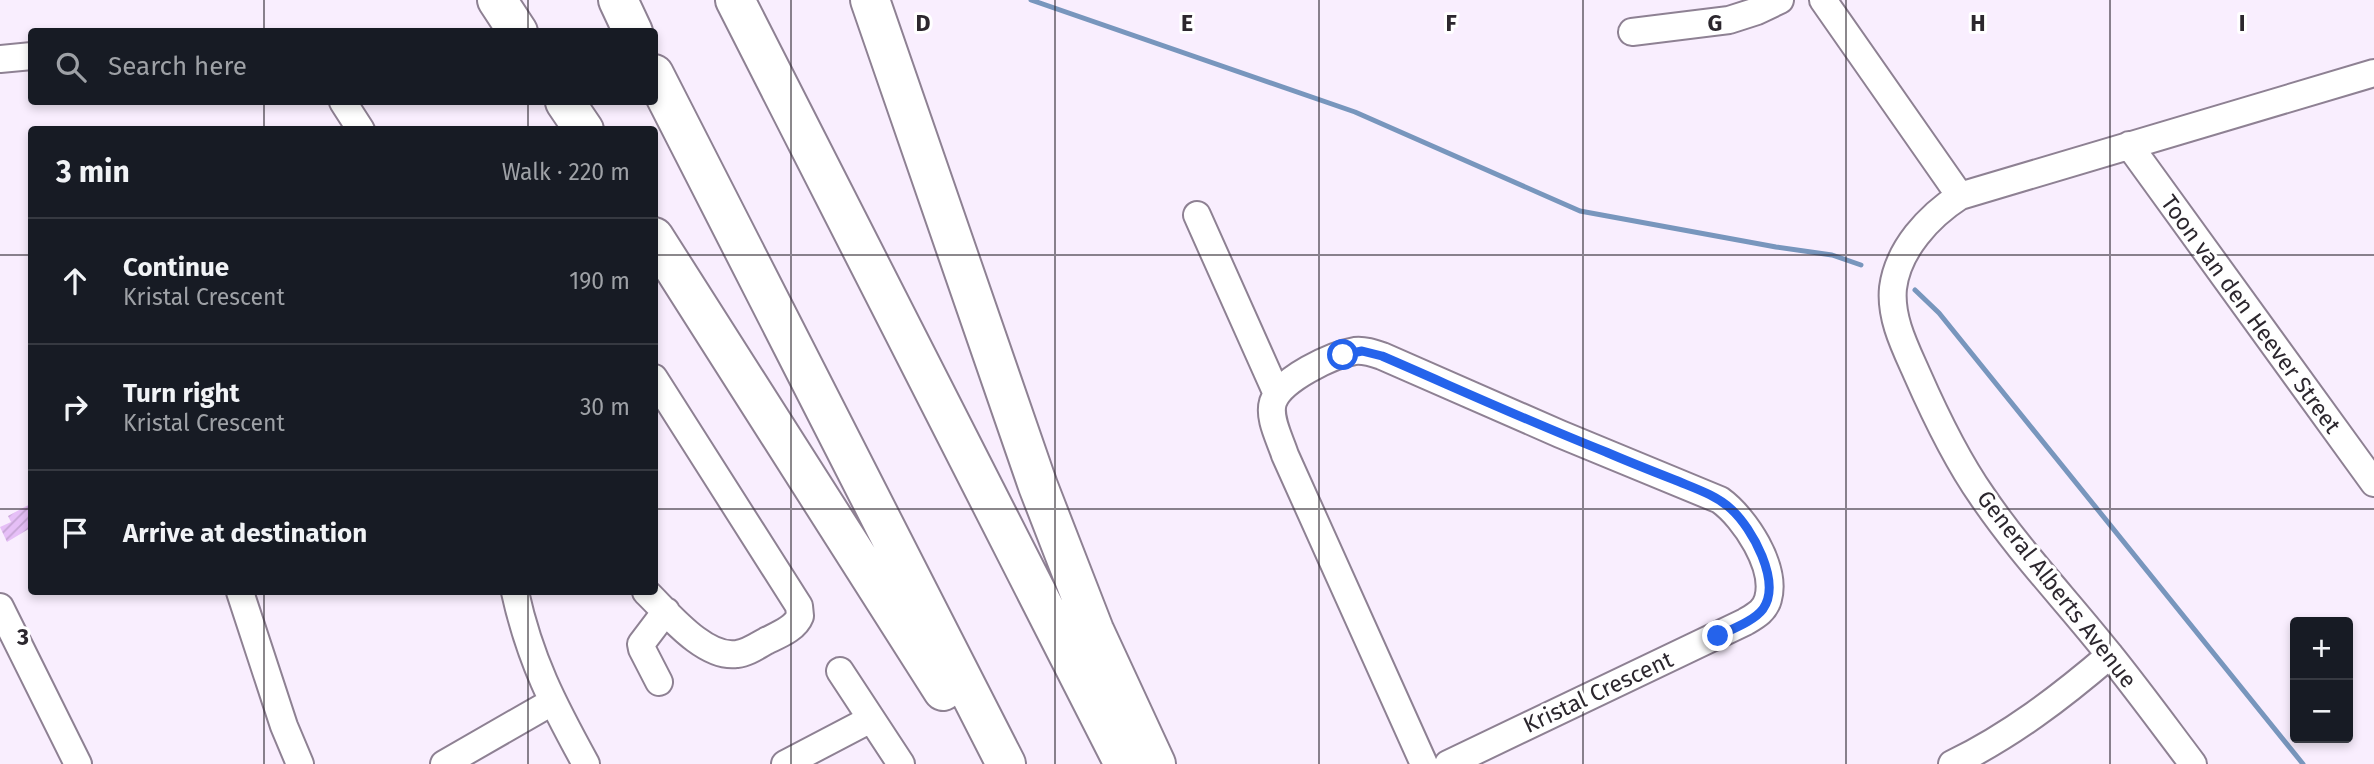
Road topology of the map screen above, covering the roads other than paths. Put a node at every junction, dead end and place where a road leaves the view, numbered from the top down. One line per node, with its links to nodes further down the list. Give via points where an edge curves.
1 (497, 0): 7 (highway)
2 (618, 0): 8 (highway)
3 (735, 0): 44 (highway)
4 (870, 0): 45 (highway, via 1038,486 1094,630)
5 (1780, 0): 9 (street, via 1729,20)
6 (1823, 0): 19 (street)
7 (515, 28)
8 (632, 28)
9 (1632, 32)
10 (28, 56): 11 (street)
11 (0, 58)
12 (2372, 77): 18 (street, General Alberts Avenue)
13 (658, 82): 43 (highway)
14 (345, 105): 16 (street)
15 (567, 105): 17 (highway)
16 (358, 126)
17 (581, 126)
18 (2129, 145): 19 (street, General Alberts Avenue); 24 (street, Toon van den Heever Street)
19 (1960, 196): 30 (street, General Alberts Avenue, via 1931,218 1905,253 1895,279 1893,304 1903,341 1980,495)
20 (1197, 215): 23 (street)
21 (658, 243): 42 (highway)
22 (658, 385): 29 (street, via 799,606 800,616 795,625 730,655 706,645)
23 (1277, 394): 46 (street, via 1272,416 1285,454); 47 (street, Kristal Crescent, via 1323,362 1362,351 1382,356 1713,497 1741,519 1765,563 1768,601 1745,622)
24 (2374, 483)
25 (241, 595): 37 (street)
26 (516, 595): 33 (street, via 529,646)
27 (649, 595): 29 (street)
28 (0, 607): 36 (street)
29 (666, 611): 32 (street, via 641,645)
30 (2110, 655): 48 (street, via 2050,704); 49 (street, General Alberts Avenue)
31 (840, 671): 34 (street)
32 (659, 682)
33 (552, 702): 38 (street); 39 (street)
34 (871, 719): 35 (street); 41 (street)
35 (832, 753): 40 (street)
36 (78, 764)
37 (300, 764)
38 (444, 764)
39 (586, 764)
40 (785, 764)
41 (901, 764)
42 (989, 764)
43 (1006, 764)
44 (1124, 764)
45 (1156, 764)
46 (1424, 764)
47 (1448, 764)
48 (1952, 764)
49 (2193, 764)

